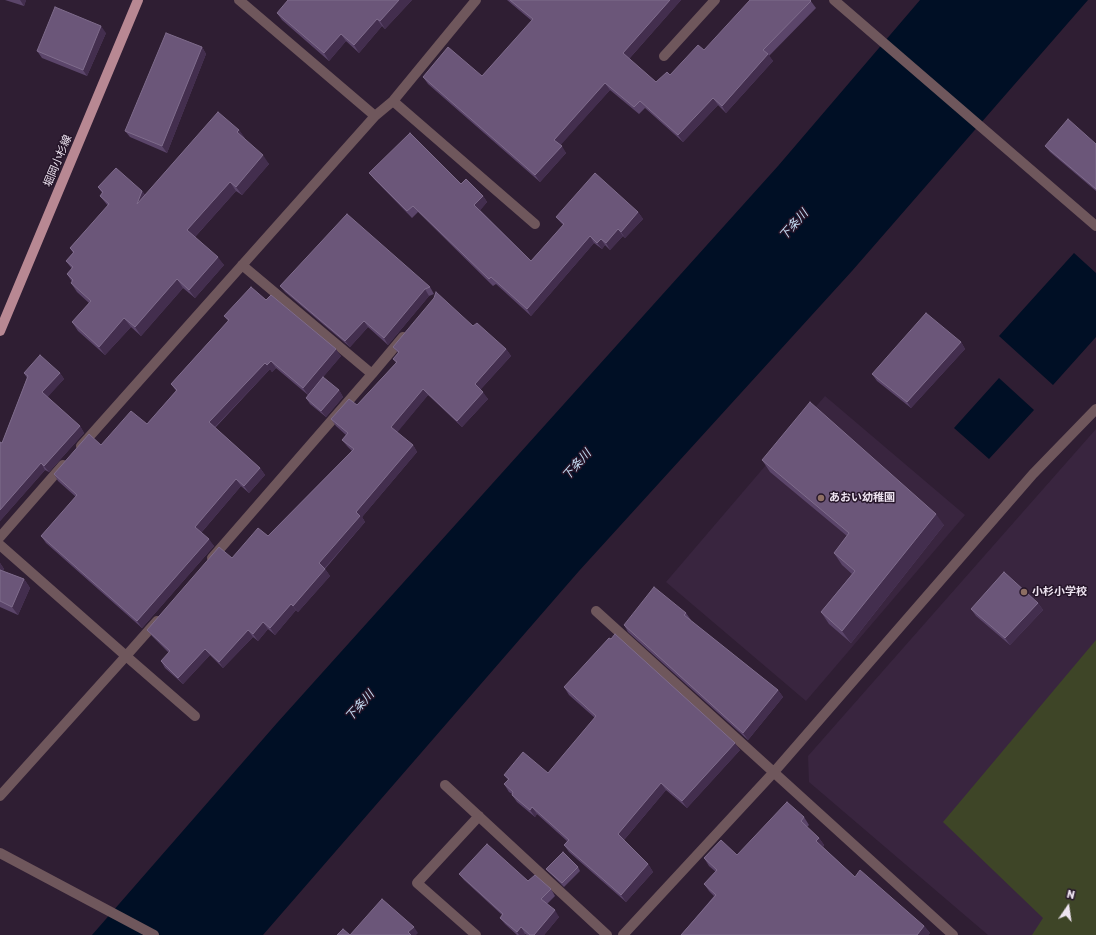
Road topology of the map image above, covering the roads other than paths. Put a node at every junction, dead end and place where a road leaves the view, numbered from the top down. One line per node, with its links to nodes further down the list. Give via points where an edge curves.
1 (138, 0): 13 (main road, 堀岡小杉線)
2 (239, 0): 8 (street)
3 (476, 0): 7 (street)
4 (715, 0): 6 (street)
5 (834, 0): 10 (street)
6 (664, 56)
7 (393, 100): 8 (street); 9 (street)
8 (376, 116): 11 (street)
9 (535, 224)
10 (1096, 226)
11 (242, 265): 14 (street); 16 (street)
12 (410, 329): 14 (street)
13 (0, 331)
14 (372, 374): 18 (street)
15 (1096, 409): 23 (street, via 1033,474)
16 (0, 537)
17 (0, 545): 21 (street)
18 (205, 566)
19 (596, 611): 23 (street)
20 (163, 614): 21 (street)
21 (126, 656): 22 (street); 25 (street)
22 (195, 716)
23 (774, 772): 31 (street); 32 (street)
24 (445, 785): 26 (street)
25 (0, 796)
26 (479, 816): 29 (street, via 417,883); 30 (street)
27 (0, 853): 28 (street)
28 (154, 935)
29 (476, 935)
30 (607, 935)
31 (622, 935)
32 (953, 935)

